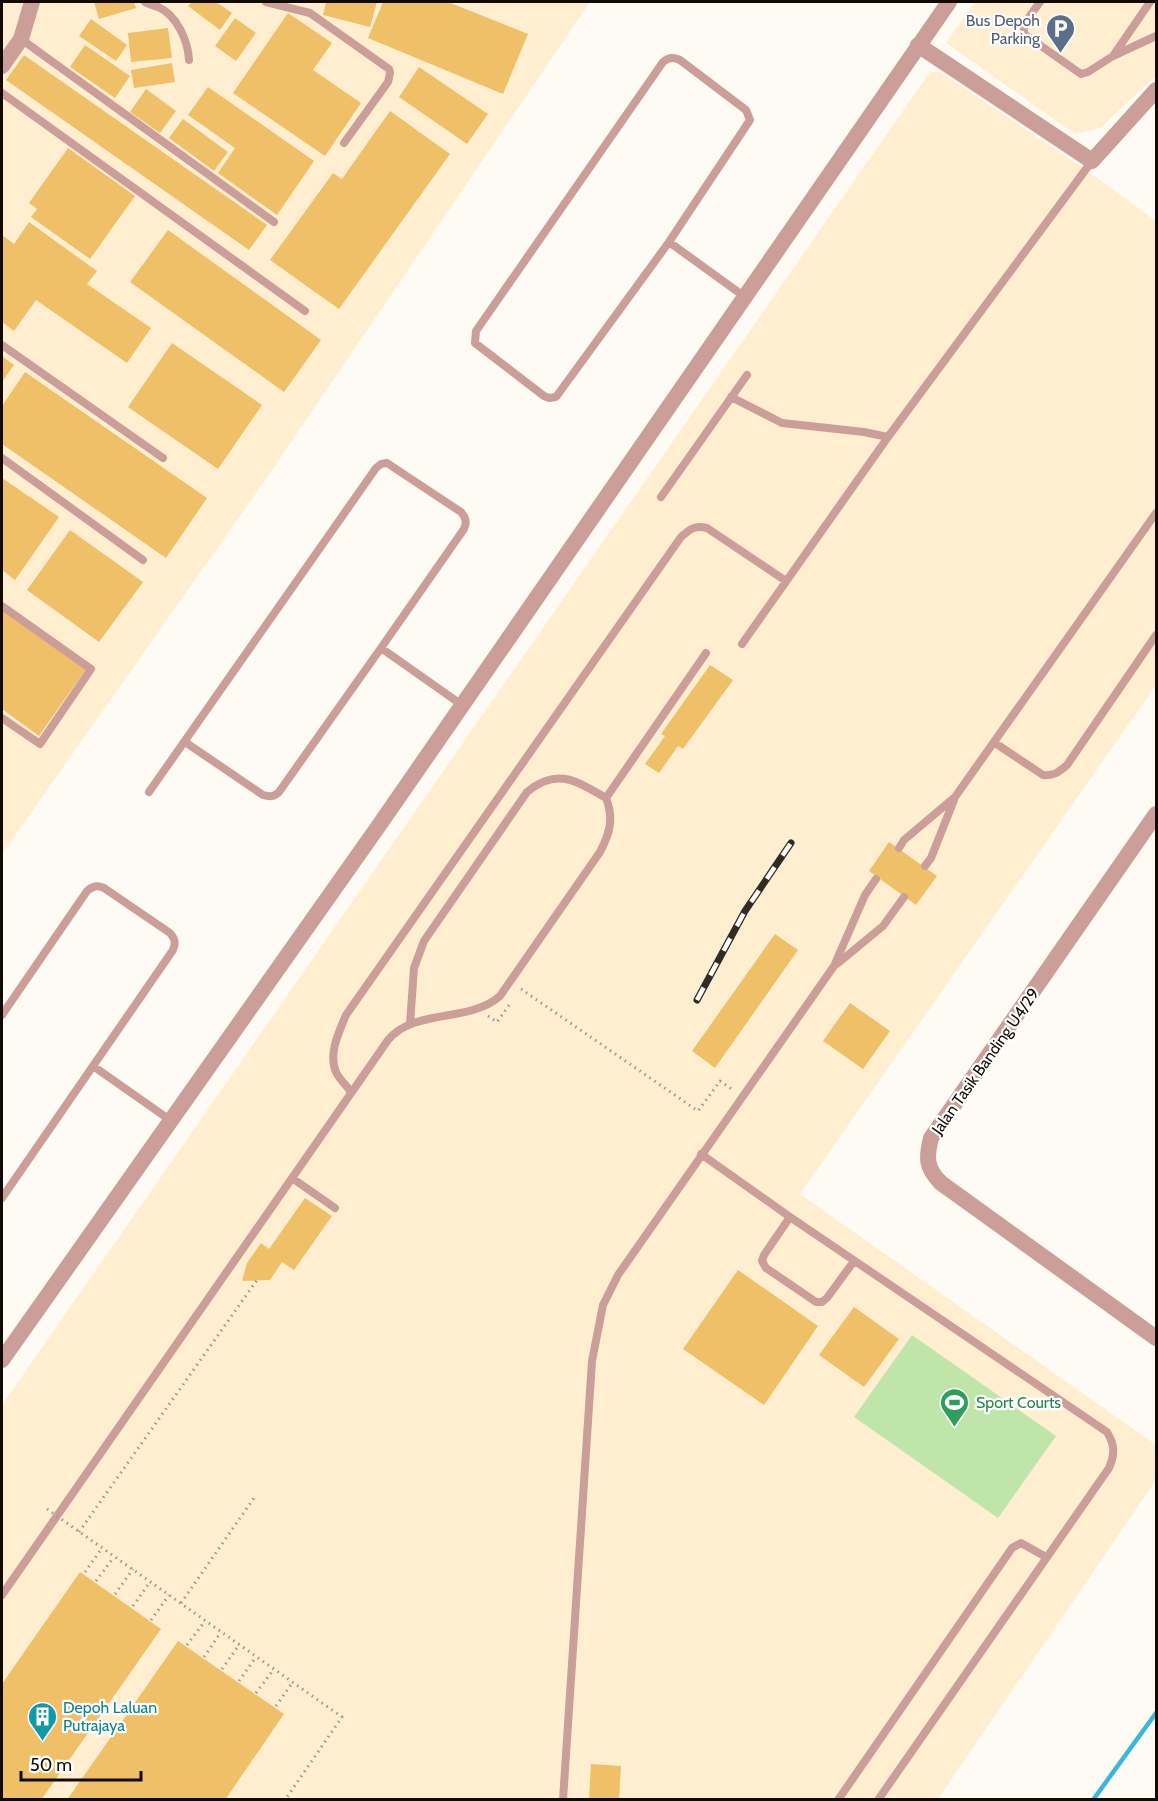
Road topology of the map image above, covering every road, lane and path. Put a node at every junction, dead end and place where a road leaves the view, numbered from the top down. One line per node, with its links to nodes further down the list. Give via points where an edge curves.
1 (32, 2): 8 (street)
2 (145, 2): 11 (lane, via 160,7 173,19 183,34)
3 (266, 2): 15 (lane, via 310,13 388,69 388,82)
4 (950, 2): 9 (street)
5 (1040, 2): 10 (lane, via 1024,24 1027,38 1081,74)
6 (1150, 2): 10 (lane)
7 (1156, 36): 10 (lane)
8 (21, 39): 12 (street); 17 (lane)
9 (918, 45): 16 (street); 19 (street)
10 (1113, 56)
11 (189, 60)
12 (2, 66)
13 (1156, 90): 16 (street)
14 (2, 93): 20 (lane)
15 (344, 143)
16 (1092, 161): 24 (lane)
17 (274, 222)
18 (669, 242): 18 (lane, via 556,397 544,396 475,343 476,331 663,62 674,57 746,110 750,120); 19 (lane)
19 (745, 297): 36 (street)
20 (305, 311)
21 (2, 345): 26 (lane)
22 (747, 375): 23 (lane)
23 (731, 397): 24 (lane, via 782,423); 27 (lane)
24 (888, 437): 30 (lane)
25 (2, 458): 29 (lane)
26 (163, 458)
27 (661, 497)
28 (1156, 513): 39 (lane)
29 (143, 560)
30 (786, 581): 33 (lane); 53 (lane, via 707,528 691,528 681,537 346,1016 336,1037 333,1056 336,1073)
31 (2, 606): 37 (lane, via 91,669 40,744)
32 (1156, 635): 39 (lane, via 1059,772 1042,775)
33 (742, 644)
34 (381, 648): 36 (lane); 38 (lane, via 275,796 263,795); 38 (lane, via 466,523 461,512 387,463 376,468)
35 (706, 653): 42 (lane)
36 (462, 705): 55 (street)
37 (2, 718)
38 (185, 742): 40 (lane)
39 (995, 743): 41 (lane)
40 (149, 792)
41 (955, 797): 44 (lane); 45 (lane)
42 (606, 798): 51 (lane, via 612,820 606,841 500,996 486,1006); 51 (lane, via 566,778 540,782 527,792 421,948 414,968)
43 (1156, 814): 63 (street, Jalan Tasik Banding U4/29, via 931,1138 928,1151 932,1174 941,1183)
44 (899, 848)
45 (925, 866)
46 (876, 879): 48 (lane)
47 (904, 897): 48 (lane, via 883,926)
48 (834, 966): 54 (lane)
49 (521, 988): 54 (path, via 699,1111 720,1081)
50 (2, 1015): 52 (lane, via 87,891 92,887 104,888 170,933 175,944)
51 (410, 1024): 53 (lane, via 395,1031)
52 (93, 1066): 55 (lane); 58 (lane)
53 (351, 1092): 57 (lane)
54 (742, 1096): 56 (lane)
55 (170, 1119): 64 (street)
56 (701, 1154): 60 (lane); 94 (lane, via 618,1275 603,1305 596,1335)
57 (292, 1178): 59 (lane); 76 (lane)
58 (2, 1198)
59 (335, 1208)
60 (790, 1217): 61 (lane); 61 (lane, via 764,1255 766,1268 816,1302 822,1302)
61 (854, 1261): 70 (lane, via 1107,1432 1114,1448 1109,1468)
62 (257, 1280): 67 (path)
63 (1156, 1338)
64 (2, 1360)
65 (254, 1498): 78 (path)
66 (47, 1509): 67 (path, bridge)
67 (79, 1532): 68 (path, bridge)
68 (102, 1548): 69 (path, bridge); 72 (path)
69 (114, 1557): 71 (path, bridge); 73 (path)
70 (1046, 1557): 95 (lane, via 1021,1543 1012,1548); 96 (lane)
71 (133, 1569): 74 (path, bridge); 75 (path)
72 (84, 1572)
73 (96, 1581)
74 (150, 1582): 77 (path, bridge); 79 (path)
75 (115, 1594)
76 (2, 1595)
77 (169, 1595): 78 (path, bridge); 80 (path)
78 (181, 1603): 81 (path, bridge)
79 (133, 1606)
80 (151, 1620)
81 (205, 1620): 82 (path, bridge); 84 (path)
82 (221, 1632): 83 (path, bridge); 85 (path)
83 (239, 1645): 86 (path, bridge); 87 (path)
84 (187, 1646)
85 (204, 1657)
86 (256, 1657): 88 (path, bridge); 89 (path)
87 (222, 1669)
88 (274, 1669): 90 (path, bridge); 91 (path)
89 (239, 1681)
90 (293, 1682): 92 (path); 93 (path, bridge, via 342,1717)
91 (256, 1693)
92 (276, 1707)
93 (285, 1800)
94 (563, 1800)
95 (838, 1800)
96 (878, 1800)

